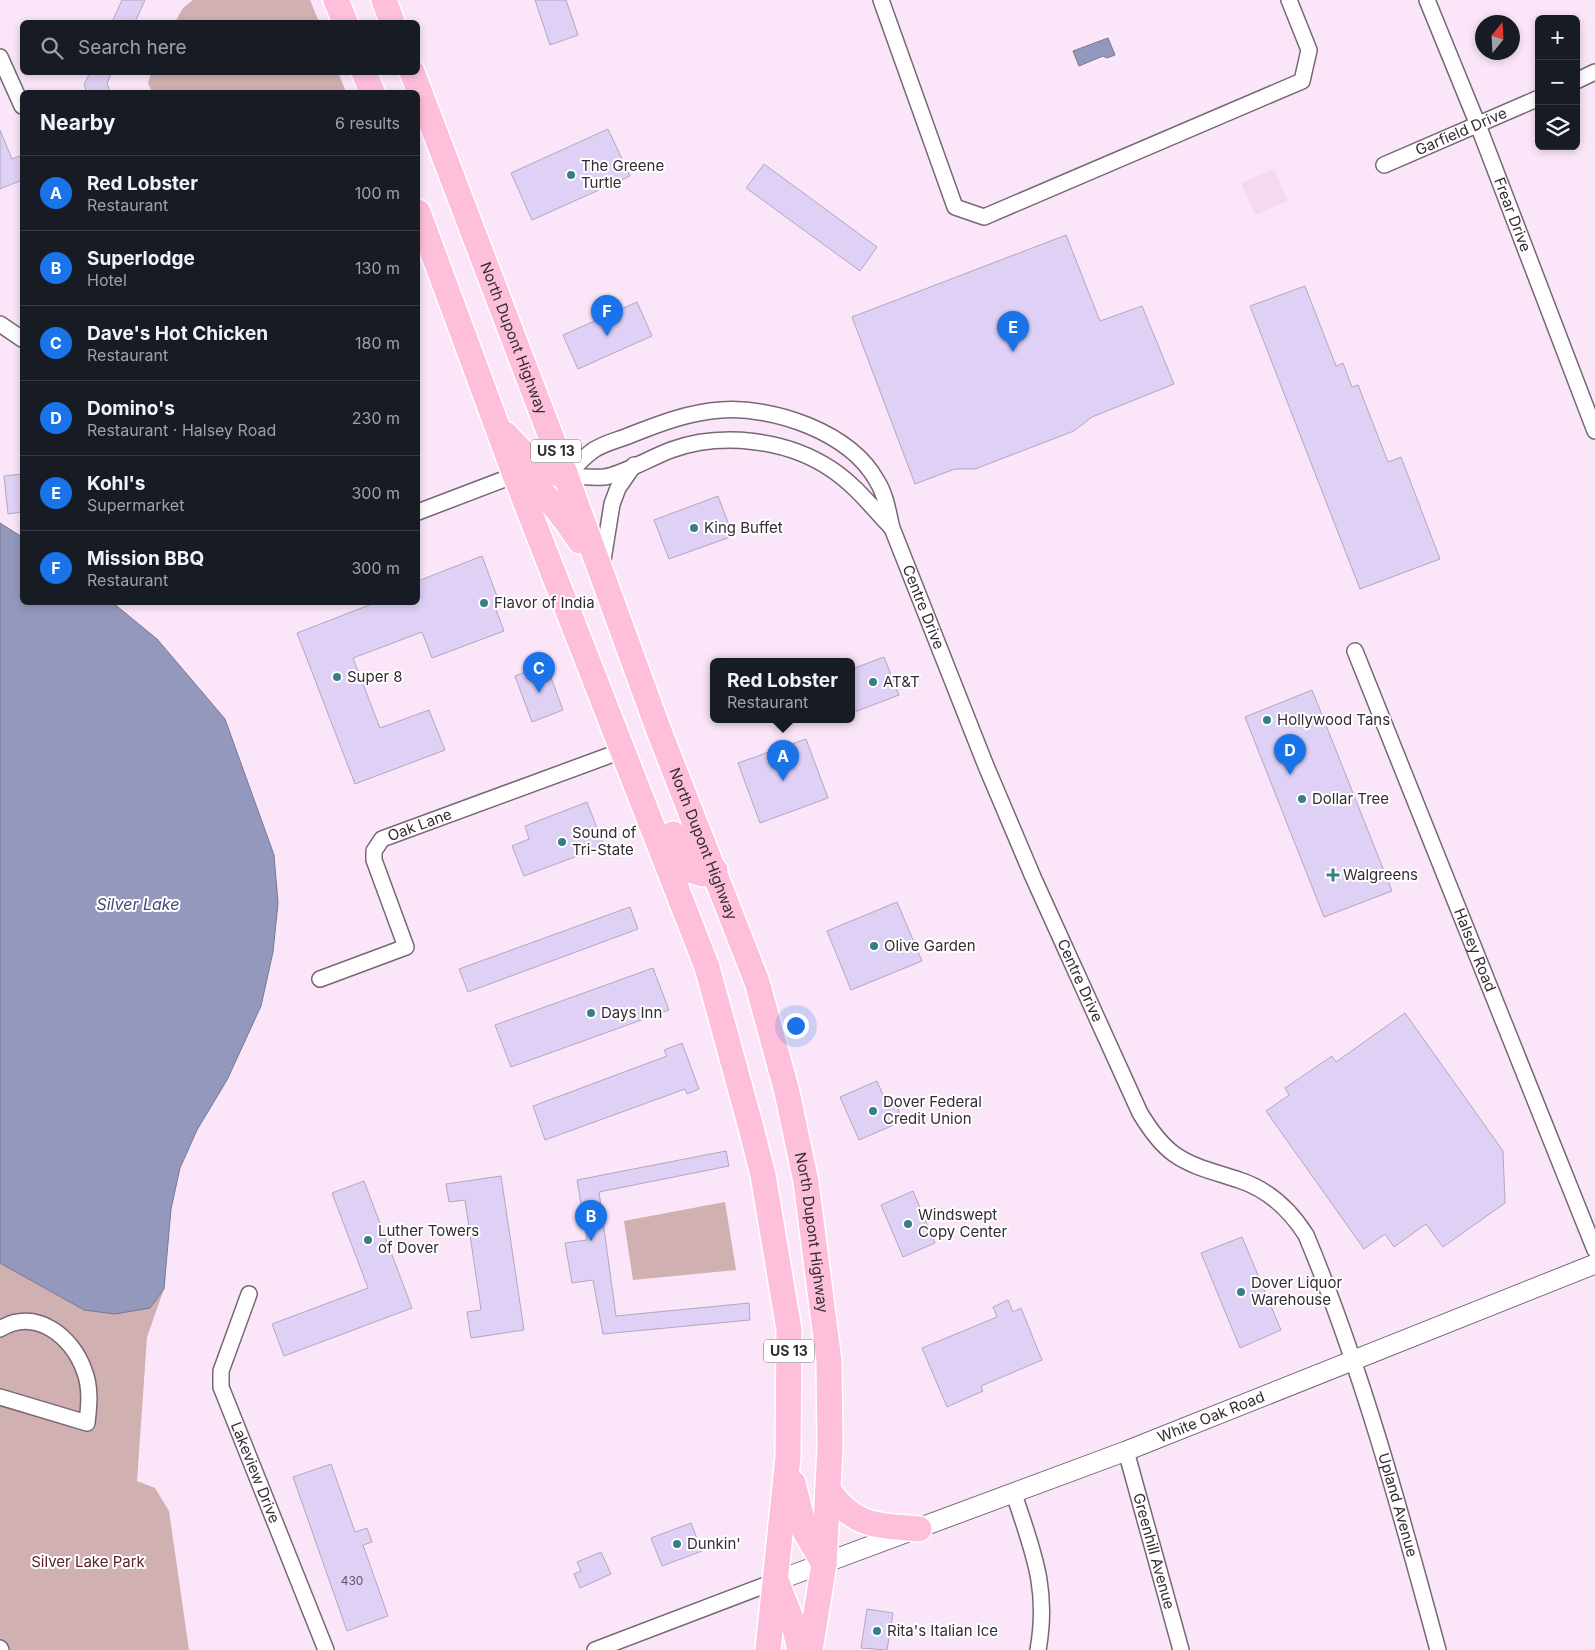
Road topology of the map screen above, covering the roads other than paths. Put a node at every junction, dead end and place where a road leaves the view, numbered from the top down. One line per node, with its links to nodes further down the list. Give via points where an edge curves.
1 (336, 0): 6 (highway)
2 (384, 0): 7 (highway)
3 (881, 0): 4 (street, via 955,207 984,217 1302,81 1308,50)
4 (1289, 0)
5 (1426, 0): 18 (street, Frear Drive)
6 (344, 20)
7 (391, 20)
8 (0, 57): 17 (street)
9 (1595, 72): 12 (street)
10 (365, 75): 13 (highway)
11 (413, 75): 14 (highway, North Dupont Highway / US 13)
12 (1580, 79)
13 (371, 90)
14 (419, 90)
15 (420, 93): 27 (highway, North Dupont Highway / US 13)
16 (1535, 100): 18 (street, Garfield Drive)
17 (20, 102)
18 (1478, 125): 19 (street, Garfield Drive); 24 (street, Frear Drive)
19 (1384, 165)
20 (420, 217): 23 (highway, US 13)
21 (0, 324): 22 (street)
22 (20, 338)
23 (498, 427): 26 (highway, US 13); 27 (highway, via 533,463 549,472)
24 (1595, 431)
25 (634, 465): 27 (street, Centre Drive, via 605,477); 29 (street, Centre Drive, via 671,450 703,442 741,441 778,446 804,454 832,469); 30 (street, via 618,488 612,504)
26 (516, 475): 28 (street); 30 (highway, via 548,496); 32 (highway, US 13)
27 (566, 476): 29 (street, Centre Drive, via 592,451 673,420 722,410 762,412 823,432 854,454 877,479 884,493); 30 (highway, North Dupont Highway / US 13)
28 (420, 511)
29 (892, 528): 39 (street, Centre Drive, via 1029,869 1140,1113 1160,1141 1175,1154 1194,1165 1258,1188 1294,1217 1316,1258)
30 (601, 572): 33 (highway, North Dupont Highway / US 13, via 659,731)
31 (1355, 651): 35 (street, Halsey Road)
32 (624, 750): 33 (highway, via 645,766 690,870 703,874); 34 (street, Oak Lane, via 382,839 374,851 374,860 406,947); 42 (highway, US 13, via 706,968 763,1175 789,1330)
33 (715, 870): 43 (highway, North Dupont Highway / US 13, via 758,982 788,1092 806,1182 828,1361)
34 (320, 979)
35 (1595, 1250)
36 (1595, 1264): 39 (street, White Oak Road)
37 (250, 1294): 48 (street, Lakeview Drive, via 221,1371 221,1387)
38 (0, 1329): 40 (street, via 25,1321 55,1330 66,1340 85,1370 89,1404 87,1423)
39 (1352, 1360): 41 (street, White Oak Road); 55 (street, Upland Avenue, via 1396,1496)
40 (0, 1397)
41 (1126, 1451): 44 (street, White Oak Road); 54 (street, Greenhill Avenue)
42 (788, 1457): 46 (highway, via 805,1531); 47 (highway, US 13)
43 (828, 1490): 45 (highway, via 849,1514 866,1524); 46 (highway, North Dupont Highway / US 13)
44 (1014, 1494): 45 (street, White Oak Road); 53 (street, via 1042,1585 1043,1613)
45 (919, 1529): 46 (street, White Oak Road)
46 (824, 1564): 47 (street, White Oak Road); 52 (highway, North Dupont Highway / US 13)
47 (776, 1581): 49 (street); 50 (highway, US 13); 51 (highway)
48 (326, 1650)
49 (595, 1650)
50 (768, 1650)
51 (800, 1650)
52 (810, 1650)
53 (1038, 1650)
54 (1182, 1650)
55 (1438, 1650)

